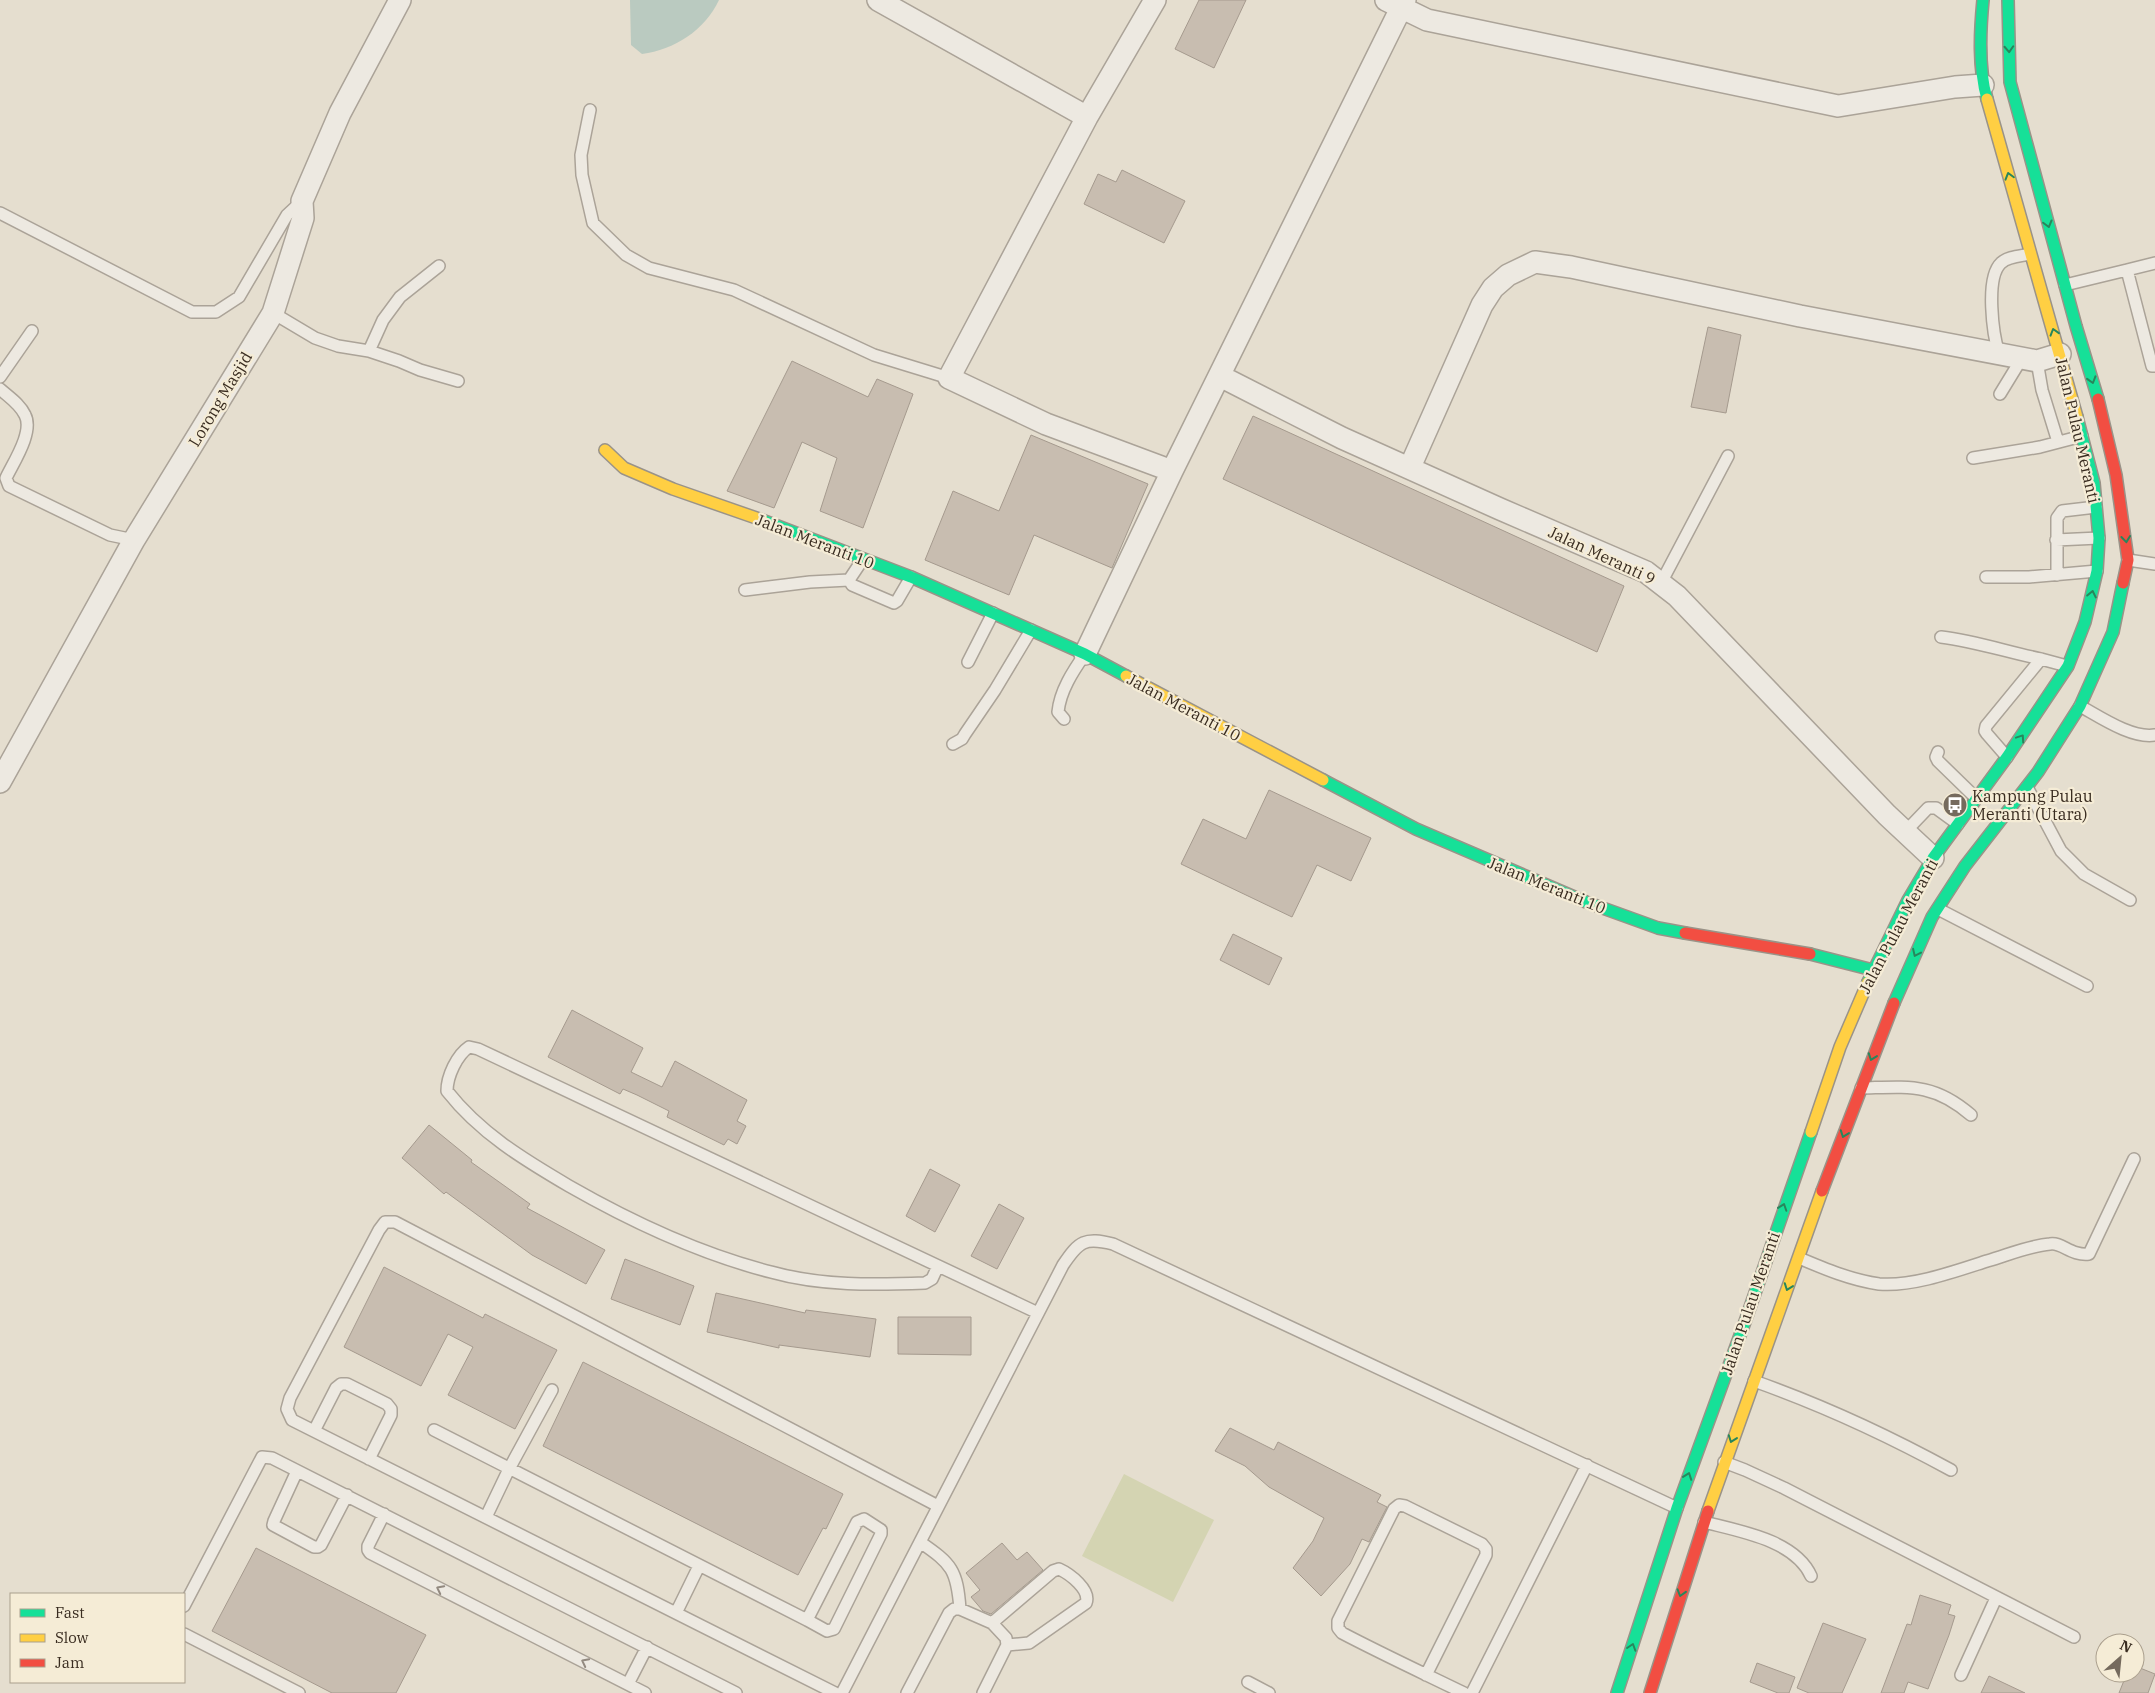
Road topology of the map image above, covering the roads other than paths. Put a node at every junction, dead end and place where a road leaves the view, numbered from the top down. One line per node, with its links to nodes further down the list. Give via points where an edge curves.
1 (400, 0): 10 (street, Lorong Masjid, via 340,113)
2 (878, 0): 9 (street)
3 (1155, 0): 9 (street)
4 (1983, 0): 7 (main road, Jalan Pulau Meranti)
5 (2008, 0): 16 (main road, Jalan Pulau Meranti, one-way to 16, via 2010,82)
6 (1398, 3): 7 (street, via 1427,20 1838,106); 24 (street)
7 (1983, 85): 12 (main road, Jalan Pulau Meranti, one-way to 7)
8 (590, 110): 26 (lane, via 580,155 593,223 626,254 649,268 734,290 874,355)
9 (1087, 117): 26 (street)
10 (302, 201): 11 (lane, via 287,215 239,297 216,312 192,312); 17 (street, Lorong Masjid, via 303,218)
11 (0, 213)
12 (2030, 254): 20 (lane, via 2007,259 1997,269 1990,302); 21 (main road, Jalan Pulau Meranti, one-way to 12)
13 (2155, 262): 15 (lane)
14 (439, 266): 19 (lane, via 400,298 383,320)
15 (2127, 270): 16 (lane); 23 (lane)
16 (2065, 285): 42 (main road, Jalan Pulau Meranti, one-way to 42, via 2104,419)
17 (273, 313): 19 (lane, via 315,338); 39 (street, Lorong Masjid)
18 (32, 331): 25 (lane)
19 (369, 352): 27 (lane)
20 (1999, 354): 22 (street); 35 (street, via 1535,262 1508,275 1482,305)
21 (2060, 354): 22 (street); 30 (main road, Jalan Pulau Meranti)
22 (2030, 360): 29 (lane); 31 (lane)
23 (2153, 366)
24 (1220, 376): 35 (street, Jalan Meranti 9, via 1342,438); 36 (street)
25 (0, 377)
26 (949, 378): 36 (street, via 1046,424)
27 (458, 381)
28 (0, 389): 39 (lane, via 26,416 28,429 6,478 9,486 110,535)
29 (2000, 394)
30 (2082, 436): 31 (lane); 37 (main road, Jalan Pulau Meranti, via 2094,483)
31 (2058, 442): 34 (lane)
32 (605, 450): 41 (main road, Jalan Meranti 10, via 624,468 673,489)
33 (1728, 456): 49 (lane)
34 (1972, 458)
35 (1410, 468): 49 (street, Jalan Meranti 9, via 1646,572)
36 (1172, 471): 54 (street)
37 (2096, 507): 38 (main road, Jalan Pulau Meranti); 40 (lane, via 2062,511 2057,518)
38 (2098, 538): 40 (lane); 44 (main road, Jalan Pulau Meranti)
39 (134, 540): 64 (street, Lorong Masjid)
40 (2056, 540): 45 (lane)
41 (863, 559): 46 (main road, Jalan Meranti 10); 48 (lane)
42 (2128, 560): 43 (lane); 58 (main road, Jalan Pulau Meranti, via 2113,632)
43 (2155, 564)
44 (2097, 571): 45 (lane); 57 (main road, Jalan Pulau Meranti, one-way to 44, via 2085,622)
45 (2056, 575): 47 (lane)
46 (911, 577): 48 (lane, via 894,603 852,585); 51 (main road, Jalan Meranti 10)
47 (1986, 577)
48 (850, 580): 50 (lane)
49 (1662, 583): 68 (street, Jalan Meranti 9)
50 (745, 590)
51 (993, 613): 52 (main road, Jalan Meranti 10); 56 (lane)
52 (1030, 630): 54 (main road, Jalan Meranti 10); 61 (lane, via 962,739)
53 (1941, 637): 55 (lane, via 1968,640 2002,652)
54 (1085, 654): 59 (lane, via 1059,701 1058,712); 72 (main road, Jalan Meranti 10, via 1416,829 1586,902 1658,928 1769,946)
55 (2041, 659): 57 (lane); 63 (lane, via 1986,726 1987,734)
56 (968, 662)
57 (2068, 666): 63 (main road, Jalan Pulau Meranti, one-way to 57)
58 (2080, 706): 60 (lane, via 2134,734); 65 (main road, Jalan Pulau Meranti)
59 (1064, 719)
60 (2155, 735)
61 (953, 744)
62 (1938, 752): 66 (lane, via 1938,761)
63 (2008, 757): 66 (main road, Jalan Pulau Meranti)
64 (0, 782)
65 (2027, 786): 70 (lane, via 2061,851 2084,874); 71 (main road, Jalan Pulau Meranti, via 1965,866)
66 (1976, 798): 67 (main road, Jalan Pulau Meranti)
67 (1958, 824): 68 (lane, via 1936,808 1928,808); 69 (main road, Jalan Pulau Meranti)
68 (1905, 832): 69 (street, Jalan Meranti 9)
69 (1934, 858): 72 (main road, Jalan Pulau Meranti, via 1908,900)
70 (2130, 900)
71 (1938, 909): 73 (lane); 75 (main road, Jalan Pulau Meranti, one-way to 75)
72 (1873, 970): 74 (main road, Jalan Pulau Meranti)
73 (2087, 986)
74 (1854, 1012): 75 (main road); 94 (main road, Jalan Pulau Meranti, one-way to 74)
75 (1877, 1022): 76 (main road, Jalan Pulau Meranti, one-way to 76)
76 (1861, 1088): 77 (lane, via 1916,1087 1937,1092); 79 (main road, Jalan Pulau Meranti, one-way to 79)
77 (1971, 1115)
78 (2134, 1159): 79 (lane, via 2090,1254 2079,1255 2052,1243 2006,1253 1934,1276 1904,1283 1880,1284 1852,1279)
79 (1799, 1258): 82 (main road, Jalan Pulau Meranti, one-way to 82)
80 (938, 1266): 80 (lane, via 932,1279 925,1283 830,1283 772,1273 716,1255 649,1228 524,1160 485,1132 447,1091 447,1081 463,1051 469,1047 478,1049); 81 (lane)
81 (1038, 1313): 88 (lane, via 1063,1265 1082,1242 1096,1240 1113,1244); 93 (lane)
82 (1754, 1381): 87 (main road, Jalan Pulau Meranti, one-way to 87); 90 (lane, via 1877,1431)
83 (552, 1390): 89 (lane)
84 (434, 1430): 89 (lane)
85 (314, 1431): 86 (lane); 86 (lane, via 341,1384 387,1404 391,1415); 93 (lane, via 292,1420 287,1409 290,1398 379,1230 385,1222 395,1222)
86 (369, 1459): 96 (lane)
87 (1724, 1462): 97 (main road, Jalan Pulau Meranti); 101 (lane, via 1784,1488)
88 (1587, 1465): 94 (lane); 124 (lane)
89 (510, 1468): 96 (lane); 99 (lane)
90 (1950, 1470)
91 (297, 1471): 92 (lane); 92 (lane, via 274,1525 314,1547 321,1544); 102 (lane, via 272,1458 262,1457)
92 (347, 1495): 95 (lane)
93 (938, 1506): 98 (lane)
94 (1677, 1508): 125 (main road, Jalan Pulau Meranti, one-way to 94)
95 (384, 1514): 110 (lane); 114 (lane, one-way to 95, via 370,1553 368,1546)
96 (486, 1517): 104 (lane)
97 (1703, 1521): 100 (lane, via 1754,1534 1805,1563); 126 (main road, Jalan Pulau Meranti, one-way to 126)
98 (920, 1542): 103 (lane, via 952,1568); 119 (lane)
99 (699, 1566): 104 (lane); 105 (lane)
100 (1811, 1576)
101 (1996, 1598): 108 (lane); 112 (lane)
102 (185, 1604)
103 (960, 1609): 106 (lane); 120 (lane, via 949,1613)
104 (676, 1613): 118 (lane)
105 (807, 1620): 105 (lane, via 857,1522 864,1519 878,1526 881,1534 834,1628 827,1631)
106 (992, 1623): 109 (lane, via 1006,1638); 109 (lane, via 1059,1569 1086,1592 1086,1603 1045,1633 1029,1643)
107 (185, 1635): 115 (lane)
108 (2074, 1637)
109 (1007, 1645): 121 (lane)
110 (646, 1647): 114 (lane); 117 (lane)
111 (1426, 1675): 111 (lane, via 1342,1633 1338,1628 1338,1621 1394,1509 1399,1505 1482,1544 1486,1549 1486,1555); 123 (lane)
112 (1961, 1675)
113 (1248, 1682): 122 (lane)
114 (628, 1684): 116 (lane)
115 (299, 1693)
116 (645, 1693)
117 (736, 1693)
118 (835, 1693)
119 (842, 1693)
120 (907, 1693)
121 (983, 1693)
122 (1269, 1693)
123 (1464, 1693)
124 (1472, 1693)
125 (1616, 1693)
126 (1650, 1693)

